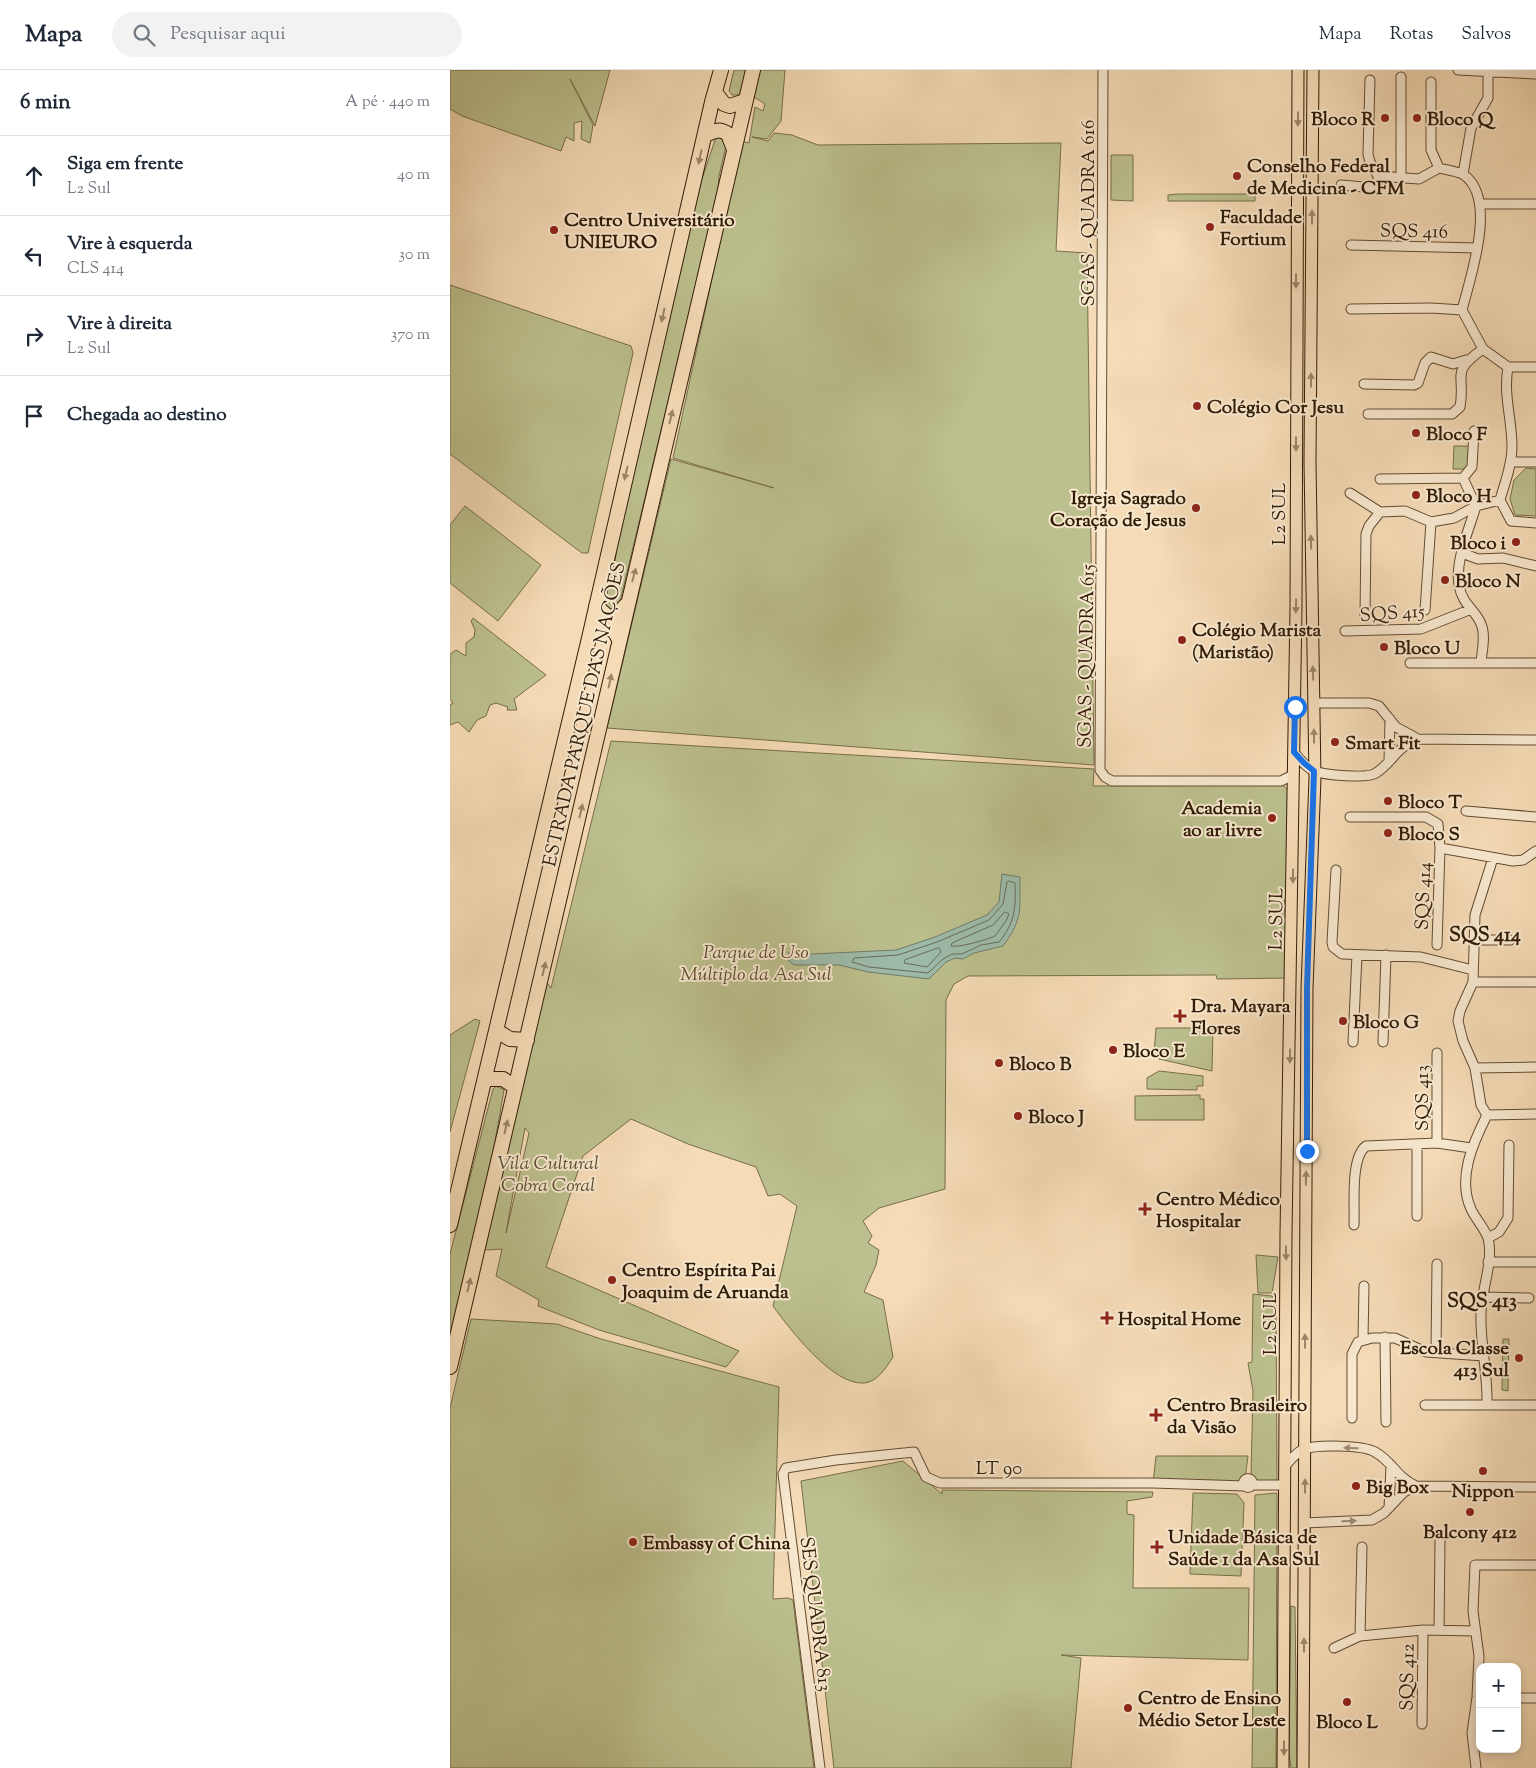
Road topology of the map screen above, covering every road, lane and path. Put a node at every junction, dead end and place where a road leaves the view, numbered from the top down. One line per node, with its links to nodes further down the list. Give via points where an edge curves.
1 (721, 70): 12 (highway, ESTRADA PARQUE DAS NAÇÕES)
2 (753, 70): 13 (highway, ESTRADA PARQUE DAS NAÇÕES)
3 (1103, 70): 30 (street, SGAS - QUADRA 616)
4 (1298, 70): 25 (main road, L2 SUL, one-way to 25)
5 (1313, 70): 23 (main road, L2 SUL, one-way to 5)
6 (1458, 70): 7 (street)
7 (1488, 73): 8 (street); 17 (street, via 1488,98 1471,128)
8 (1536, 74)
9 (1402, 78): 19 (street)
10 (1370, 80): 18 (street, via 1368,154)
11 (1431, 82): 16 (street, via 1431,150)
12 (715, 92): 13 (highway, via 724,104 730,106); 14 (highway, ESTRADA PARQUE DAS NAÇÕES)
13 (745, 101): 15 (highway, ESTRADA PARQUE DAS NAÇÕES)
14 (705, 135): 15 (highway, via 723,131 728,134); 50 (highway, ESTRADA PARQUE DAS NAÇÕES, one-way to 50)
15 (733, 147): 49 (highway, ESTRADA PARQUE DAS NAÇÕES, one-way to 15, via 650,515)
16 (1439, 168): 17 (street); 19 (street, via 1420,178)
17 (1463, 174): 21 (street, via 1473,185)
18 (1378, 176): 19 (street); 20 (street, via 1376,188)
19 (1401, 178)
20 (1341, 185)
21 (1480, 204): 22 (street); 26 (street, via 1482,225)
22 (1536, 204)
23 (1312, 245): 25 (main road, via 1303,249); 58 (main road, L2 SUL, one-way to 23)
24 (1351, 245): 26 (street, SQS 416)
25 (1296, 246): 57 (main road, L2 SUL, one-way to 57)
26 (1477, 248): 28 (street)
27 (1351, 310): 28 (street)
28 (1462, 310): 29 (street)
29 (1483, 349): 31 (street); 32 (street)
30 (1102, 357): 70 (street, SGAS - QUADRA 615, via 1100,770 1105,778 1112,781)
31 (1469, 359): 34 (street, via 1453,364 1431,357 1414,385); 35 (street, via 1460,372 1460,407 1452,414)
32 (1508, 367): 33 (street); 37 (street, via 1505,384)
33 (1536, 367)
34 (1364, 384)
35 (1368, 414)
36 (1474, 431): 39 (street, via 1472,467)
37 (1511, 462): 38 (street); 42 (street)
38 (1536, 462)
39 (1463, 478): 40 (street); 43 (street)
40 (1380, 479)
41 (1350, 493): 44 (street)
42 (1500, 500): 43 (street); 46 (street, via 1512,521)
43 (1476, 506): 45 (street, via 1454,518); 47 (street)
44 (1380, 512): 45 (street, via 1405,511); 53 (street, SQS 415, via 1366,534)
45 (1431, 522): 51 (street, SQS 415)
46 (1536, 523)
47 (1462, 553): 48 (street, via 1478,559 1503,558); 52 (street, via 1459,585)
48 (1536, 566)
49 (626, 605): 50 (highway, via 614,618); 56 (highway, ESTRADA PARQUE DAS NAÇÕES)
50 (596, 606): 55 (highway, ESTRADA PARQUE DAS NAÇÕES)
51 (1425, 610)
52 (1469, 610): 54 (street, SQS 415, via 1420,629); 59 (street, via 1481,622)
53 (1364, 617)
54 (1345, 631)
55 (589, 638): 56 (highway, via 603,627 612,630); 89 (highway, ESTRADA PARQUE DAS NAÇÕES)
56 (619, 640): 90 (highway, ESTRADA PARQUE DAS NAÇÕES, one-way to 56)
57 (1295, 642): 58 (main road, via 1304,640); 66 (main road, L2 SUL)
58 (1312, 644): 62 (main road, L2 SUL, one-way to 58)
59 (1481, 662): 60 (street); 61 (street)
60 (1536, 662)
61 (1410, 663)
62 (1314, 703): 63 (street, via 1369,703 1379,706); 68 (main road, L2 SUL, one-way to 62)
63 (1390, 719): 64 (street, via 1404,733); 67 (street)
64 (1418, 739): 65 (street); 67 (street, via 1405,744)
65 (1536, 740)
66 (1294, 752): 68 (street); 69 (main road, L2 SUL)
67 (1389, 762): 68 (street, via 1367,776)
68 (1314, 771): 76 (main road, L2 SUL)
69 (1294, 775): 70 (street, SGAS - QUADRA 615); 71 (main road, L2 SUL)
70 (1281, 781): 71 (street)
71 (1294, 790): 75 (main road, L2 SUL)
72 (1466, 811): 74 (street)
73 (1350, 817): 77 (street, SQS 414, via 1429,818 1438,824)
74 (1536, 817)
75 (1294, 827): 76 (main road, via 1307,831); 119 (main road, L2 SUL, one-way to 119)
76 (1313, 828): 120 (main road, L2 SUL, one-way to 76, via 1307,988)
77 (1440, 848): 79 (street, SQS 414); 83 (street, SQS 414)
78 (1536, 851): 79 (street, SQS 414, via 1523,860)
79 (1493, 858): 81 (street, via 1475,915)
80 (1336, 870): 84 (street, SQS 414, via 1333,947 1342,954)
81 (1475, 940): 82 (street); 86 (street)
82 (1510, 940)
83 (1437, 945)
84 (1357, 954): 85 (street, SQS 414); 91 (street)
85 (1386, 954): 86 (street, SQS 414, via 1421,957); 92 (street)
86 (1473, 970): 87 (street)
87 (1473, 982): 88 (street); 95 (street, via 1458,1021)
88 (1536, 982)
89 (497, 1031): 90 (highway, via 510,1039); 96 (highway, ESTRADA PARQUE DAS NAÇÕES)
90 (527, 1040): 97 (highway, ESTRADA PARQUE DAS NAÇÕES)
91 (1353, 1042)
92 (1383, 1042)
93 (1437, 1053): 100 (street, SQS 413)
94 (1536, 1067): 95 (street)
95 (1476, 1068): 99 (street, via 1480,1100)
96 (486, 1079): 97 (highway, via 503,1079); 105 (highway, ESTRADA PARQUE DAS NAÇÕES)
97 (516, 1087): 118 (highway, ESTRADA PARQUE DAS NAÇÕES, one-way to 97)
98 (1536, 1114): 99 (street)
99 (1486, 1115): 103 (street)
100 (1437, 1143): 101 (street, SQS 413); 103 (street, SQS 413)
101 (1417, 1144): 104 (street); 106 (street, SQS 413, via 1369,1145 1361,1150 1356,1164)
102 (1509, 1145): 107 (street, via 1508,1218 1499,1232)
103 (1471, 1148): 107 (street, via 1466,1197)
104 (1417, 1216)
105 (450, 1225)
106 (1354, 1226)
107 (1488, 1238): 108 (street)
108 (1488, 1262): 109 (street); 112 (street)
109 (1536, 1262)
110 (1437, 1264): 116 (street)
111 (1364, 1286): 115 (street)
112 (1483, 1297): 113 (street); 117 (street)
113 (1529, 1298)
114 (1385, 1337): 115 (street); 116 (street, via 1404,1340 1426,1352); 127 (street)
115 (1363, 1339): 126 (street, via 1352,1354)
116 (1436, 1352): 117 (street)
117 (1484, 1356): 124 (street)
118 (450, 1367)
119 (1286, 1368): 120 (main road, via 1295,1372); 121 (main road, L2 SUL)
120 (1305, 1368): 122 (main road, L2 SUL)
121 (1286, 1388): 122 (main road, via 1295,1385); 130 (main road, L2 SUL)
122 (1305, 1389): 128 (main road, L2 SUL)
123 (1425, 1405): 124 (street)
124 (1487, 1405): 125 (street)
125 (1536, 1405)
126 (1352, 1418)
127 (1386, 1422)
128 (1305, 1449): 130 (street); 131 (street, one-way to 128, via 1368,1448); 136 (main road, L2 SUL, one-way to 128)
129 (789, 1466): 132 (street, LT 90, via 914,1452 926,1477 940,1483); 154 (street, SES QUADRA 813, via 783,1474)
130 (1285, 1466): 132 (main road, L2 SUL)
131 (1391, 1466): 133 (street, via 1401,1478); 135 (street)
132 (1285, 1485): 140 (main road, L2 SUL)
133 (1416, 1486): 134 (street); 135 (street, via 1404,1492)
134 (1536, 1487)
135 (1389, 1508): 136 (street, one-way to 135, via 1372,1520)
136 (1304, 1523): 141 (main road, L2 SUL)
137 (1440, 1541): 145 (street, SQS 412)
138 (1362, 1547): 147 (street)
139 (1536, 1564): 146 (street, via 1475,1565)
140 (1286, 1576): 141 (main road, via 1296,1581); 143 (main road, L2 SUL)
141 (1304, 1576): 142 (main road, L2 SUL)
142 (1304, 1597): 143 (main road, via 1294,1594); 156 (main road, L2 SUL, one-way to 142)
143 (1285, 1599): 155 (main road, L2 SUL, one-way to 155)
144 (1422, 1630): 145 (street, SQS 412); 147 (street, SQS 412); 153 (street, SQS 412)
145 (1439, 1630): 146 (street, SQS 412)
146 (1475, 1631): 149 (street)
147 (1360, 1636): 148 (street, SQS 412)
148 (1334, 1648)
149 (1479, 1663)
150 (1521, 1698): 151 (street)
151 (1536, 1698)
152 (1476, 1708): 157 (street, via 1472,1733)
153 (1422, 1724)
154 (820, 1768)
155 (1283, 1768)
156 (1303, 1768)
157 (1476, 1768)

